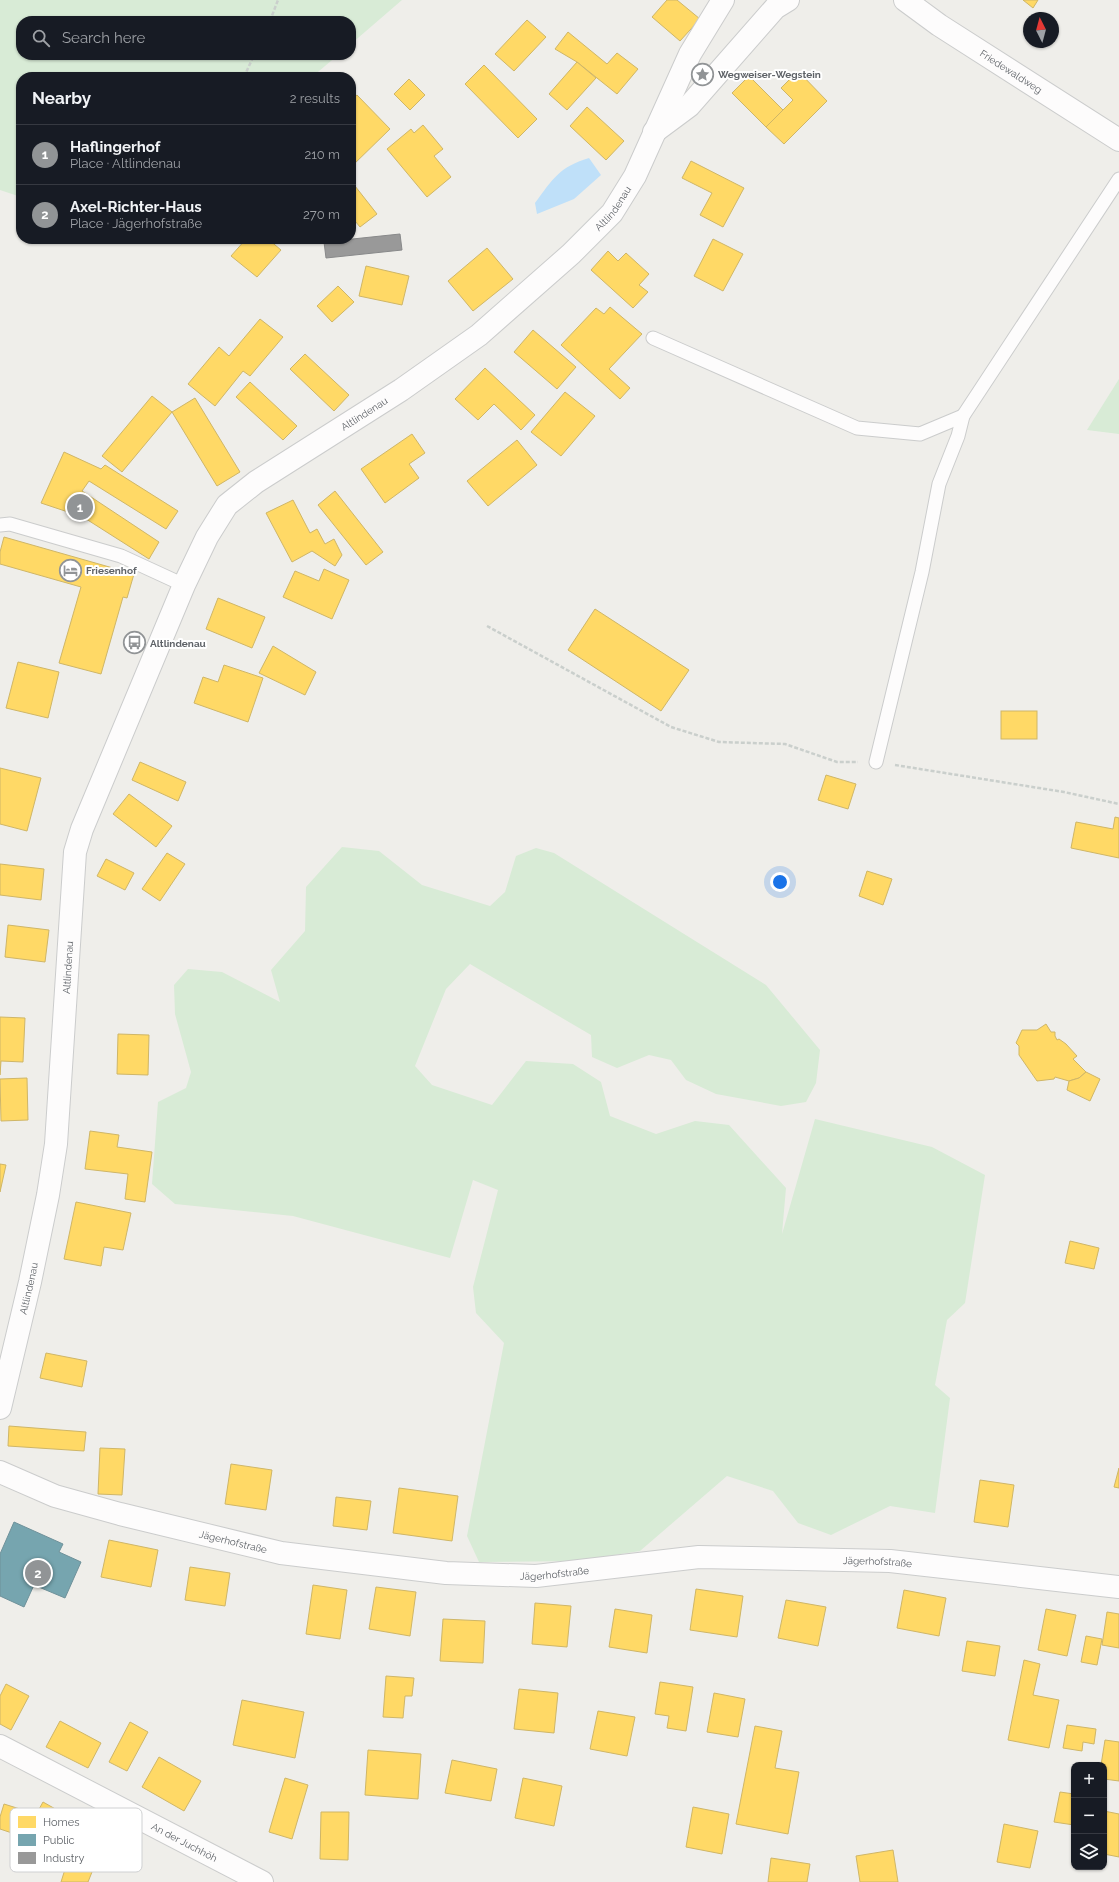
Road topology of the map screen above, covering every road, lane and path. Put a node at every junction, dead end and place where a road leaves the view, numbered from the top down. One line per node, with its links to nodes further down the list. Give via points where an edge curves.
1 (278, 0): 5 (path)
2 (723, 0): 8 (street, Altlindenau, via 690,54)
3 (788, 0): 8 (street, Altlindenau, via 775,8 689,106)
4 (905, 0): 9 (street, Friedewaldweg)
5 (272, 16)
6 (252, 60): 7 (path)
7 (246, 72)
8 (654, 132): 14 (street, Altlindenau, via 634,176 612,213 571,254 478,335 401,390 256,482 227,506 207,537)
9 (1119, 140)
10 (1119, 179): 12 (lane)
11 (653, 338): 12 (lane, via 857,428 920,434)
12 (962, 416): 16 (lane, via 958,436 938,484 922,572)
13 (0, 525): 14 (lane, via 10,524 121,556)
14 (184, 585): 18 (street, Altlindenau, via 82,829 75,852 56,1144 30,1282)
15 (487, 626): 16 (path, via 671,727 719,742 786,744 837,762)
16 (876, 762): 17 (path, via 1057,791)
17 (1119, 804)
18 (0, 1408)
19 (0, 1472): 20 (street, Jägerhofstraße, via 62,1498 281,1553 446,1573 536,1576 699,1557 890,1561)
20 (1119, 1587)
21 (0, 1746): 22 (street, An der Juchhöh)
22 (119, 1808)
23 (142, 1820): 24 (street, An der Juchhöh)
24 (262, 1882)

